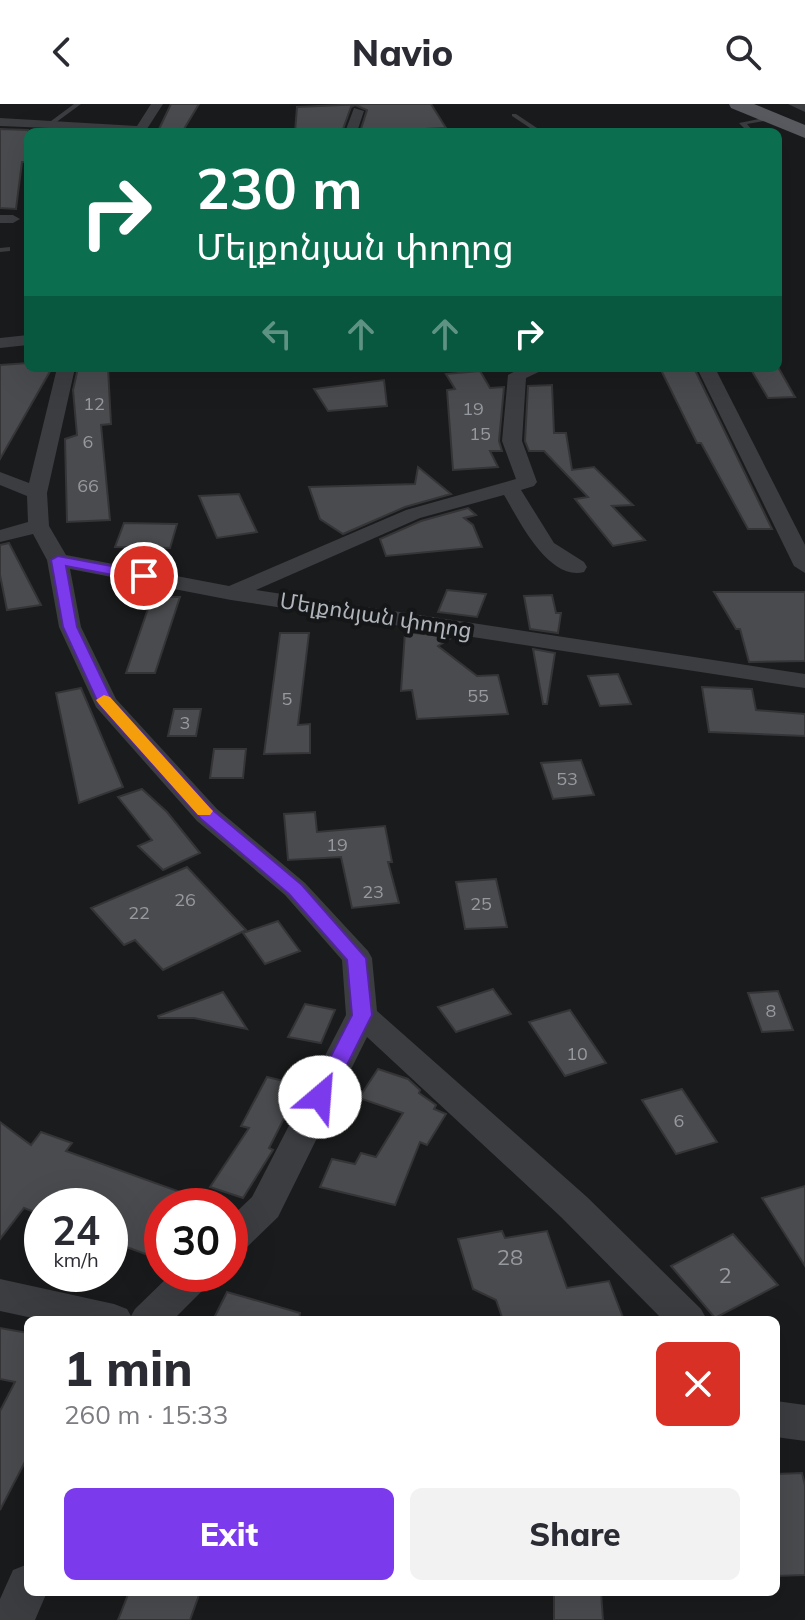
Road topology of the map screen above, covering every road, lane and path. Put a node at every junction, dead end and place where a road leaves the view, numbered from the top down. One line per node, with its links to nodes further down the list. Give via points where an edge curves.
1 (78, 104): 11 (lane)
2 (157, 104): 13 (street)
3 (738, 104): 7 (main road)
4 (796, 104): 5 (street)
5 (805, 107)
6 (358, 111): 14 (street)
7 (767, 111): 10 (main road); 16 (lane, via 742,123); 17 (main road)
8 (514, 115): 15 (lane)
9 (0, 122): 11 (street)
10 (805, 122)
11 (49, 125): 12 (street)
12 (94, 128)
13 (141, 128)
14 (352, 128)
15 (534, 128)
16 (747, 128)
17 (805, 132)
18 (24, 340): 19 (street)
19 (0, 343)
20 (65, 372): 25 (street)
21 (526, 372): 24 (street, via 517,375 512,441 528,478)
22 (708, 372): 29 (street)
23 (0, 478): 25 (street)
24 (510, 488): 30 (street, via 546,547); 31 (street, via 413,514)
25 (37, 493): 26 (street)
26 (39, 526): 27 (street); 28 (street)
27 (0, 536)
28 (58, 560): 31 (street, Մելքոնյան փողոց); 33 (street, via 70,627 105,702 207,815 295,889 357,958)
29 (805, 566)
30 (576, 567)
31 (231, 593): 32 (street, Մելքոնյան փողոց)
32 (805, 681)
33 (362, 1015): 34 (street, via 265,1207); 39 (street, via 574,1207)
34 (248, 1224)
35 (177, 1292): 38 (street)
36 (0, 1295): 37 (street)
37 (96, 1316)
38 (152, 1316)
39 (684, 1316)
40 (24, 1594): 41 (street)
41 (13, 1620)

